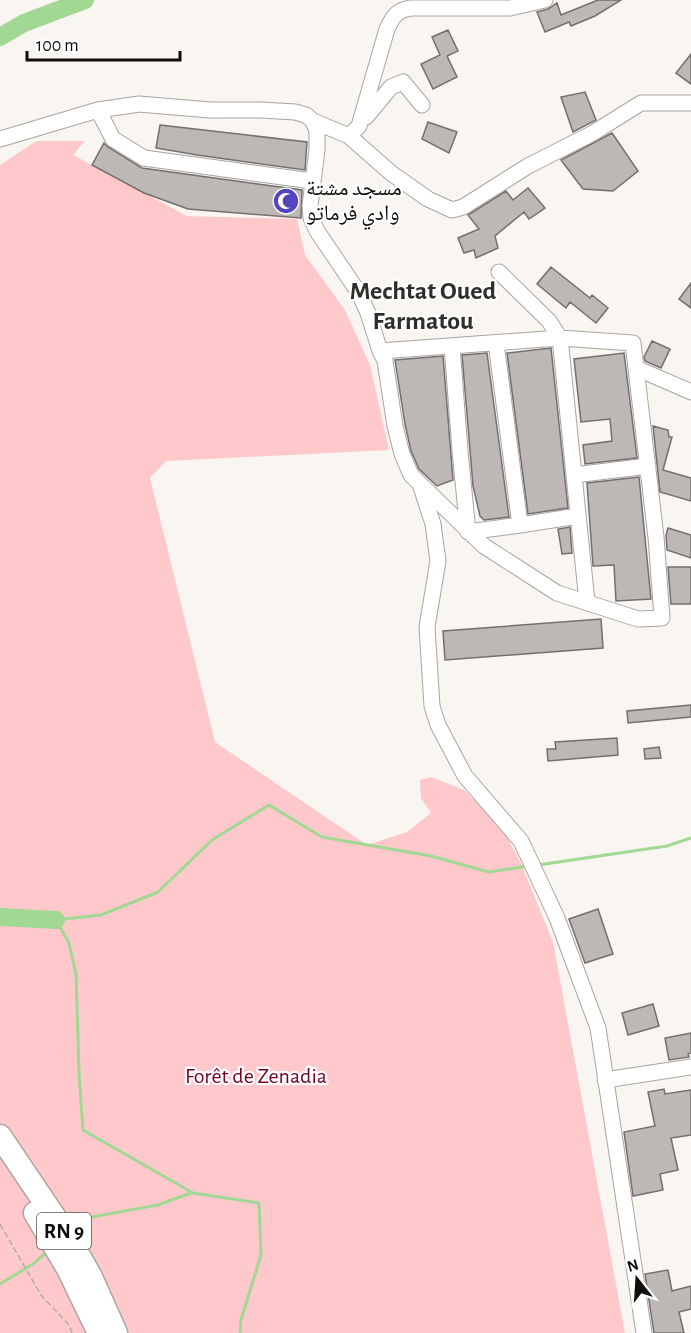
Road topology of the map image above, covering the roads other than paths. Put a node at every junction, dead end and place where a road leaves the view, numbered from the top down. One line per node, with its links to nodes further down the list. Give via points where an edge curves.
1 (545, 0): 6 (street, via 510,8 399,10 387,29)
2 (691, 103): 7 (street, via 641,103 452,210 400,179)
3 (422, 105): 6 (street, via 403,82 391,87)
4 (98, 110): 5 (street, via 139,104 261,110 295,112); 8 (street); 9 (street, via 112,139 144,158)
5 (313, 121): 7 (street); 9 (street, via 317,150)
6 (360, 124): 7 (street)
7 (349, 136)
8 (0, 139)
9 (312, 181): 14 (street, via 311,219 359,293)
10 (499, 272): 11 (street, via 549,321)
11 (560, 338): 12 (street); 15 (street, via 633,343); 18 (street)
12 (496, 343): 13 (street); 21 (street)
13 (452, 346): 14 (street); 22 (street)
14 (380, 351): 19 (street, via 402,454 411,475)
15 (636, 368): 16 (street); 17 (street)
16 (691, 392)
17 (648, 466): 18 (street); 23 (street, via 662,618 638,619)
18 (574, 475): 20 (street)
19 (420, 484): 22 (street); 25 (street, via 433,524 438,561 427,627 432,706 465,776 521,841 557,918 598,1028)
20 (578, 516): 21 (street); 23 (street)
21 (520, 525): 22 (street)
22 (468, 532): 23 (street, via 557,593)
23 (587, 602)
24 (691, 1067): 25 (street)
25 (605, 1080): 30 (street)
26 (0, 1136): 29 (highway, RN 9, via 70,1240)
27 (0, 1159): 28 (highway, RN 9, via 68,1269)
28 (99, 1333)
29 (117, 1333)
30 (644, 1333)

